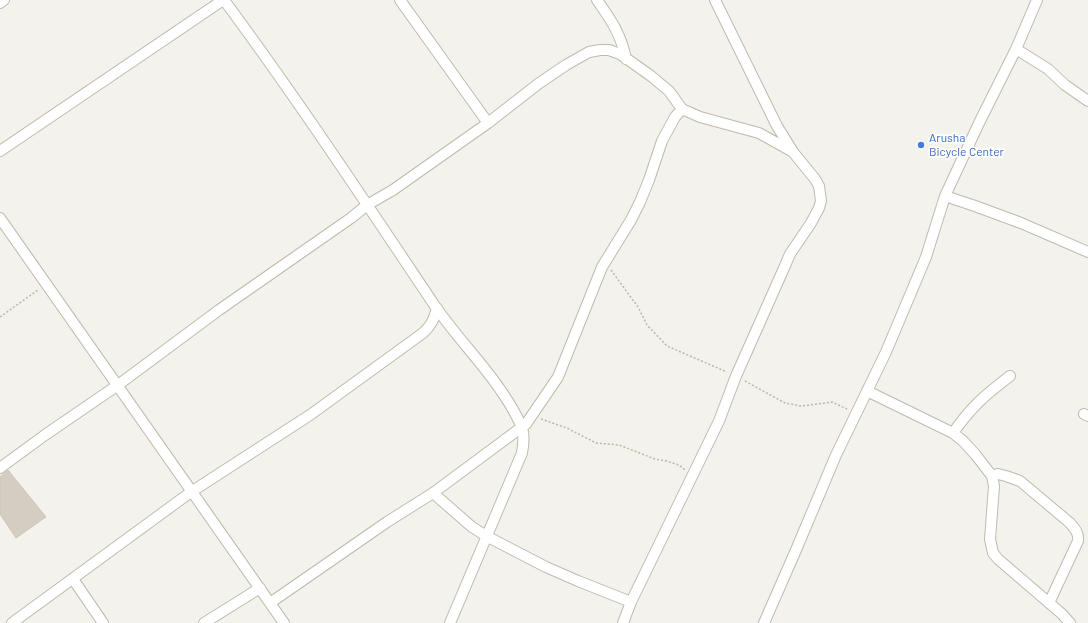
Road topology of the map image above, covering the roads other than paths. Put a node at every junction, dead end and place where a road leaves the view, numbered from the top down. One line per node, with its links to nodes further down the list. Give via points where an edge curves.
1 (4, 0): 7 (street)
2 (223, 0): 13 (street); 16 (street, via 291,93)
3 (400, 0): 12 (street)
4 (597, 0): 9 (street, via 621,38)
5 (715, 0): 14 (street, via 755,84)
6 (1037, 0): 8 (street)
7 (0, 3)
8 (1016, 49): 10 (street, via 1048,69); 15 (street, via 978,123)
9 (626, 59): 11 (street, via 660,83); 12 (street, via 609,50 589,52 538,84)
10 (1088, 101)
11 (682, 109): 14 (street, via 700,117 759,133); 23 (street, via 662,141 631,220 602,267 558,377)
12 (488, 123): 16 (street, via 393,190)
13 (0, 150)
14 (793, 152): 32 (street, via 815,179 819,186 821,201 811,223 787,261 719,421)
15 (945, 196): 18 (street, via 1021,223); 22 (street, via 926,257)
16 (367, 205): 19 (street); 21 (street, via 219,310)
17 (0, 218): 21 (street)
18 (1088, 252)
19 (437, 308): 23 (street, via 507,401); 27 (street, via 434,320 423,333 310,415)
20 (1010, 376): 24 (street, via 975,404)
21 (118, 386): 25 (street); 27 (street)
22 (868, 391): 24 (street); 41 (street, via 833,461)
23 (522, 428): 28 (street); 29 (street, via 522,453)
24 (953, 433): 26 (street, via 975,454)
25 (0, 468)
26 (992, 476): 34 (street, via 994,486 990,540 993,553); 34 (street, via 998,474 1020,481 1077,531 1078,541)
27 (192, 492): 30 (street); 31 (street)
28 (433, 493): 29 (street); 33 (street)
29 (488, 537): 32 (street, via 565,575); 39 (street)
30 (73, 579): 35 (street); 36 (street)
31 (260, 588): 33 (street); 37 (street)
32 (631, 602): 40 (street)
33 (270, 603): 38 (street)
34 (1049, 603): 42 (street)
35 (12, 623)
36 (103, 623)
37 (204, 623)
38 (284, 623)
39 (450, 623)
40 (623, 623)
41 (764, 623)
42 (1070, 623)

